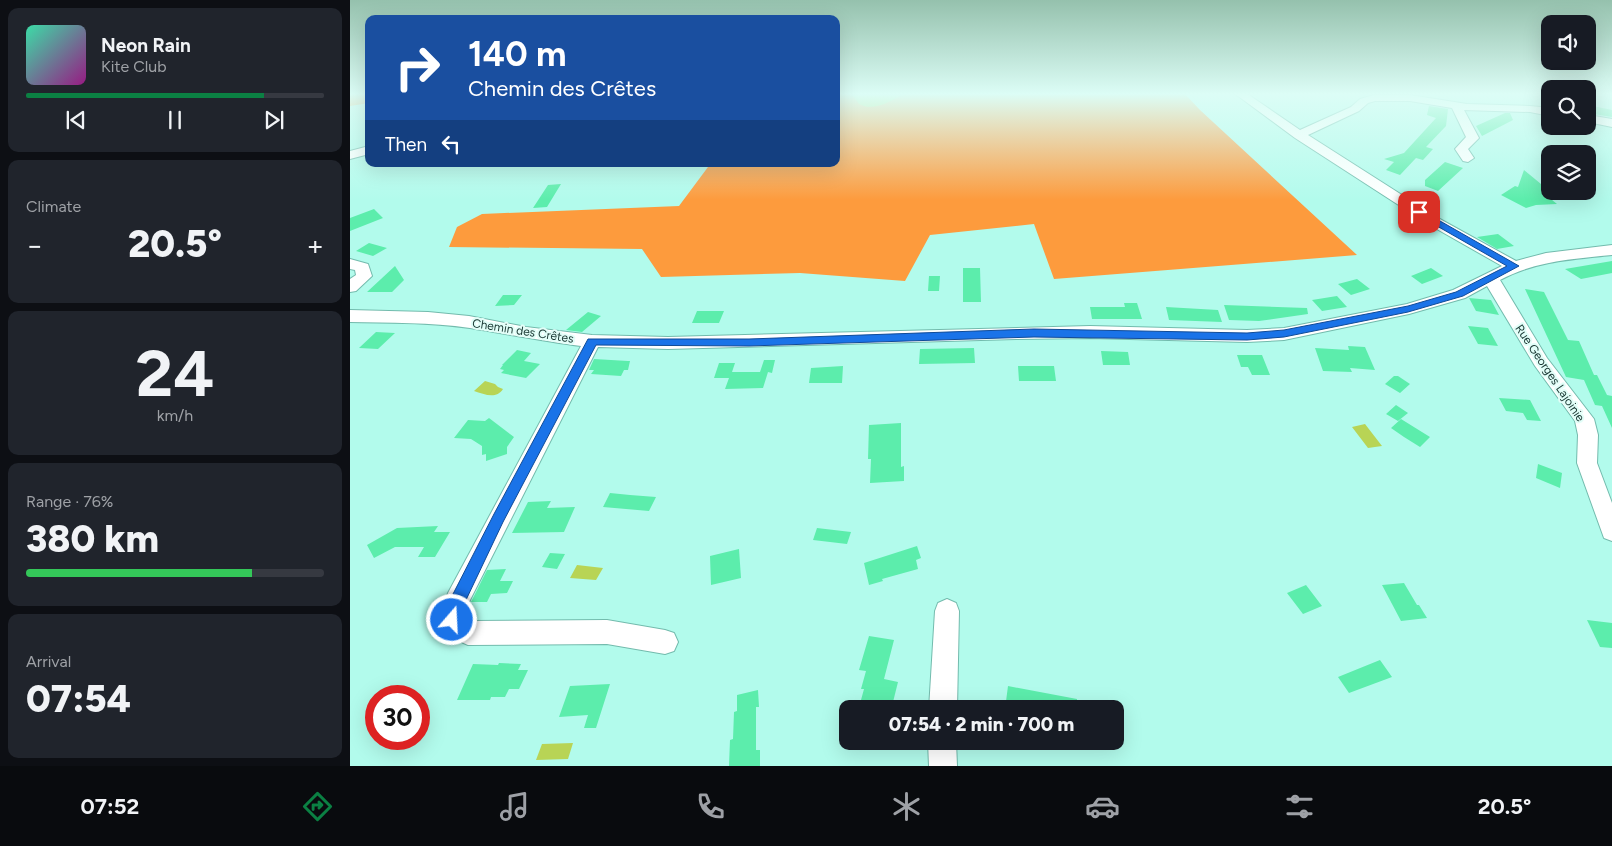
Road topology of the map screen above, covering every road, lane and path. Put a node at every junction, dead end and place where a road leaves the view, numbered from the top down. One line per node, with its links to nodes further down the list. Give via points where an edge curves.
1 (1290, 129): 4 (street)
2 (1312, 129): 4 (street)
3 (1468, 129): 7 (street, via 1473,138 1461,149)
4 (1299, 135): 10 (street, via 1433,221)
5 (365, 151): 6 (street)
6 (350, 154)
7 (1468, 158)
8 (1612, 250): 10 (street, Chemin des Crêtes, via 1546,258)
9 (350, 264): 12 (street, via 362,267 364,276)
10 (1514, 266): 11 (street, Chemin des Crêtes)
11 (1488, 279): 14 (street, Chemin des Crêtes, via 1459,294 1408,309 1284,334 1034,333 749,342); 15 (street, Rue Georges Lajoinie, via 1495,284 1541,362 1584,419 1588,435 1587,463)
12 (350, 287)
13 (350, 316): 14 (street, Chemin des Crêtes, via 469,322)
14 (592, 342): 17 (street, via 498,518 452,620 468,633 607,632)
15 (1611, 526)
16 (948, 611): 18 (street)
17 (665, 642)
18 (943, 700)
19 (942, 750): 20 (street)
20 (943, 766)

